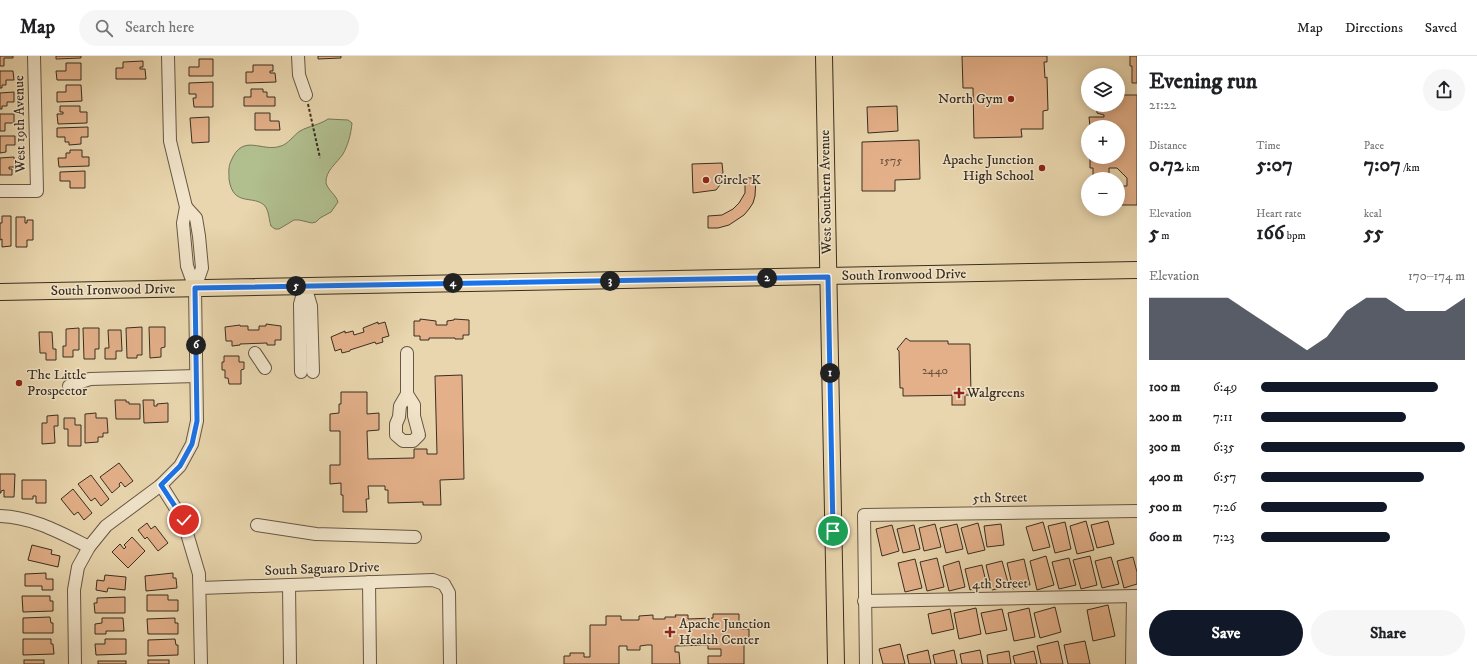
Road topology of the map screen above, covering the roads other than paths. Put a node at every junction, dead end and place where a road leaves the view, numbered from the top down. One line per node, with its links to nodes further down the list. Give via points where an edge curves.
1 (34, 56): 6 (street, West 19th Avenue, via 36,191)
2 (168, 56): 10 (street, via 170,140 186,207 183,223 187,266)
3 (298, 56): 5 (street, via 299,75)
4 (824, 56): 8 (main road, West Southern Avenue)
5 (306, 95)
6 (0, 192)
7 (1137, 270): 8 (main road, South Ironwood Drive)
8 (828, 277): 9 (main road, South Ironwood Drive); 35 (main road, West Southern Avenue)
9 (305, 286): 10 (main road, South Ironwood Drive); 15 (street, via 300,304)
10 (195, 288): 11 (main road, South Ironwood Drive); 16 (street)
11 (0, 292)
12 (255, 353): 14 (street)
13 (407, 353): 18 (street)
14 (265, 368)
15 (307, 372)
16 (196, 376): 17 (street, via 90,379); 19 (street, via 197,421 192,444 180,466)
17 (69, 386)
18 (407, 394)
19 (161, 485): 24 (street, via 106,526); 27 (street, via 184,520 199,574)
20 (1137, 511): 29 (street, 5th Street, via 864,515)
21 (0, 516): 24 (street, via 32,521)
22 (257, 525): 23 (street, via 316,534)
23 (416, 537)
24 (89, 547): 30 (street, via 78,567 74,590)
25 (369, 582): 26 (street, South Saguaro Drive); 33 (street); 34 (street, South Saguaro Drive, via 433,580 444,584 449,592)
26 (289, 585): 27 (street, South Saguaro Drive); 32 (street)
27 (200, 588): 31 (street)
28 (1135, 596): 29 (street, 4th Street); 37 (street)
29 (864, 601): 36 (street)
30 (75, 664)
31 (202, 664)
32 (290, 664)
33 (370, 664)
34 (450, 664)
35 (836, 664)
36 (866, 664)
37 (1132, 664)

